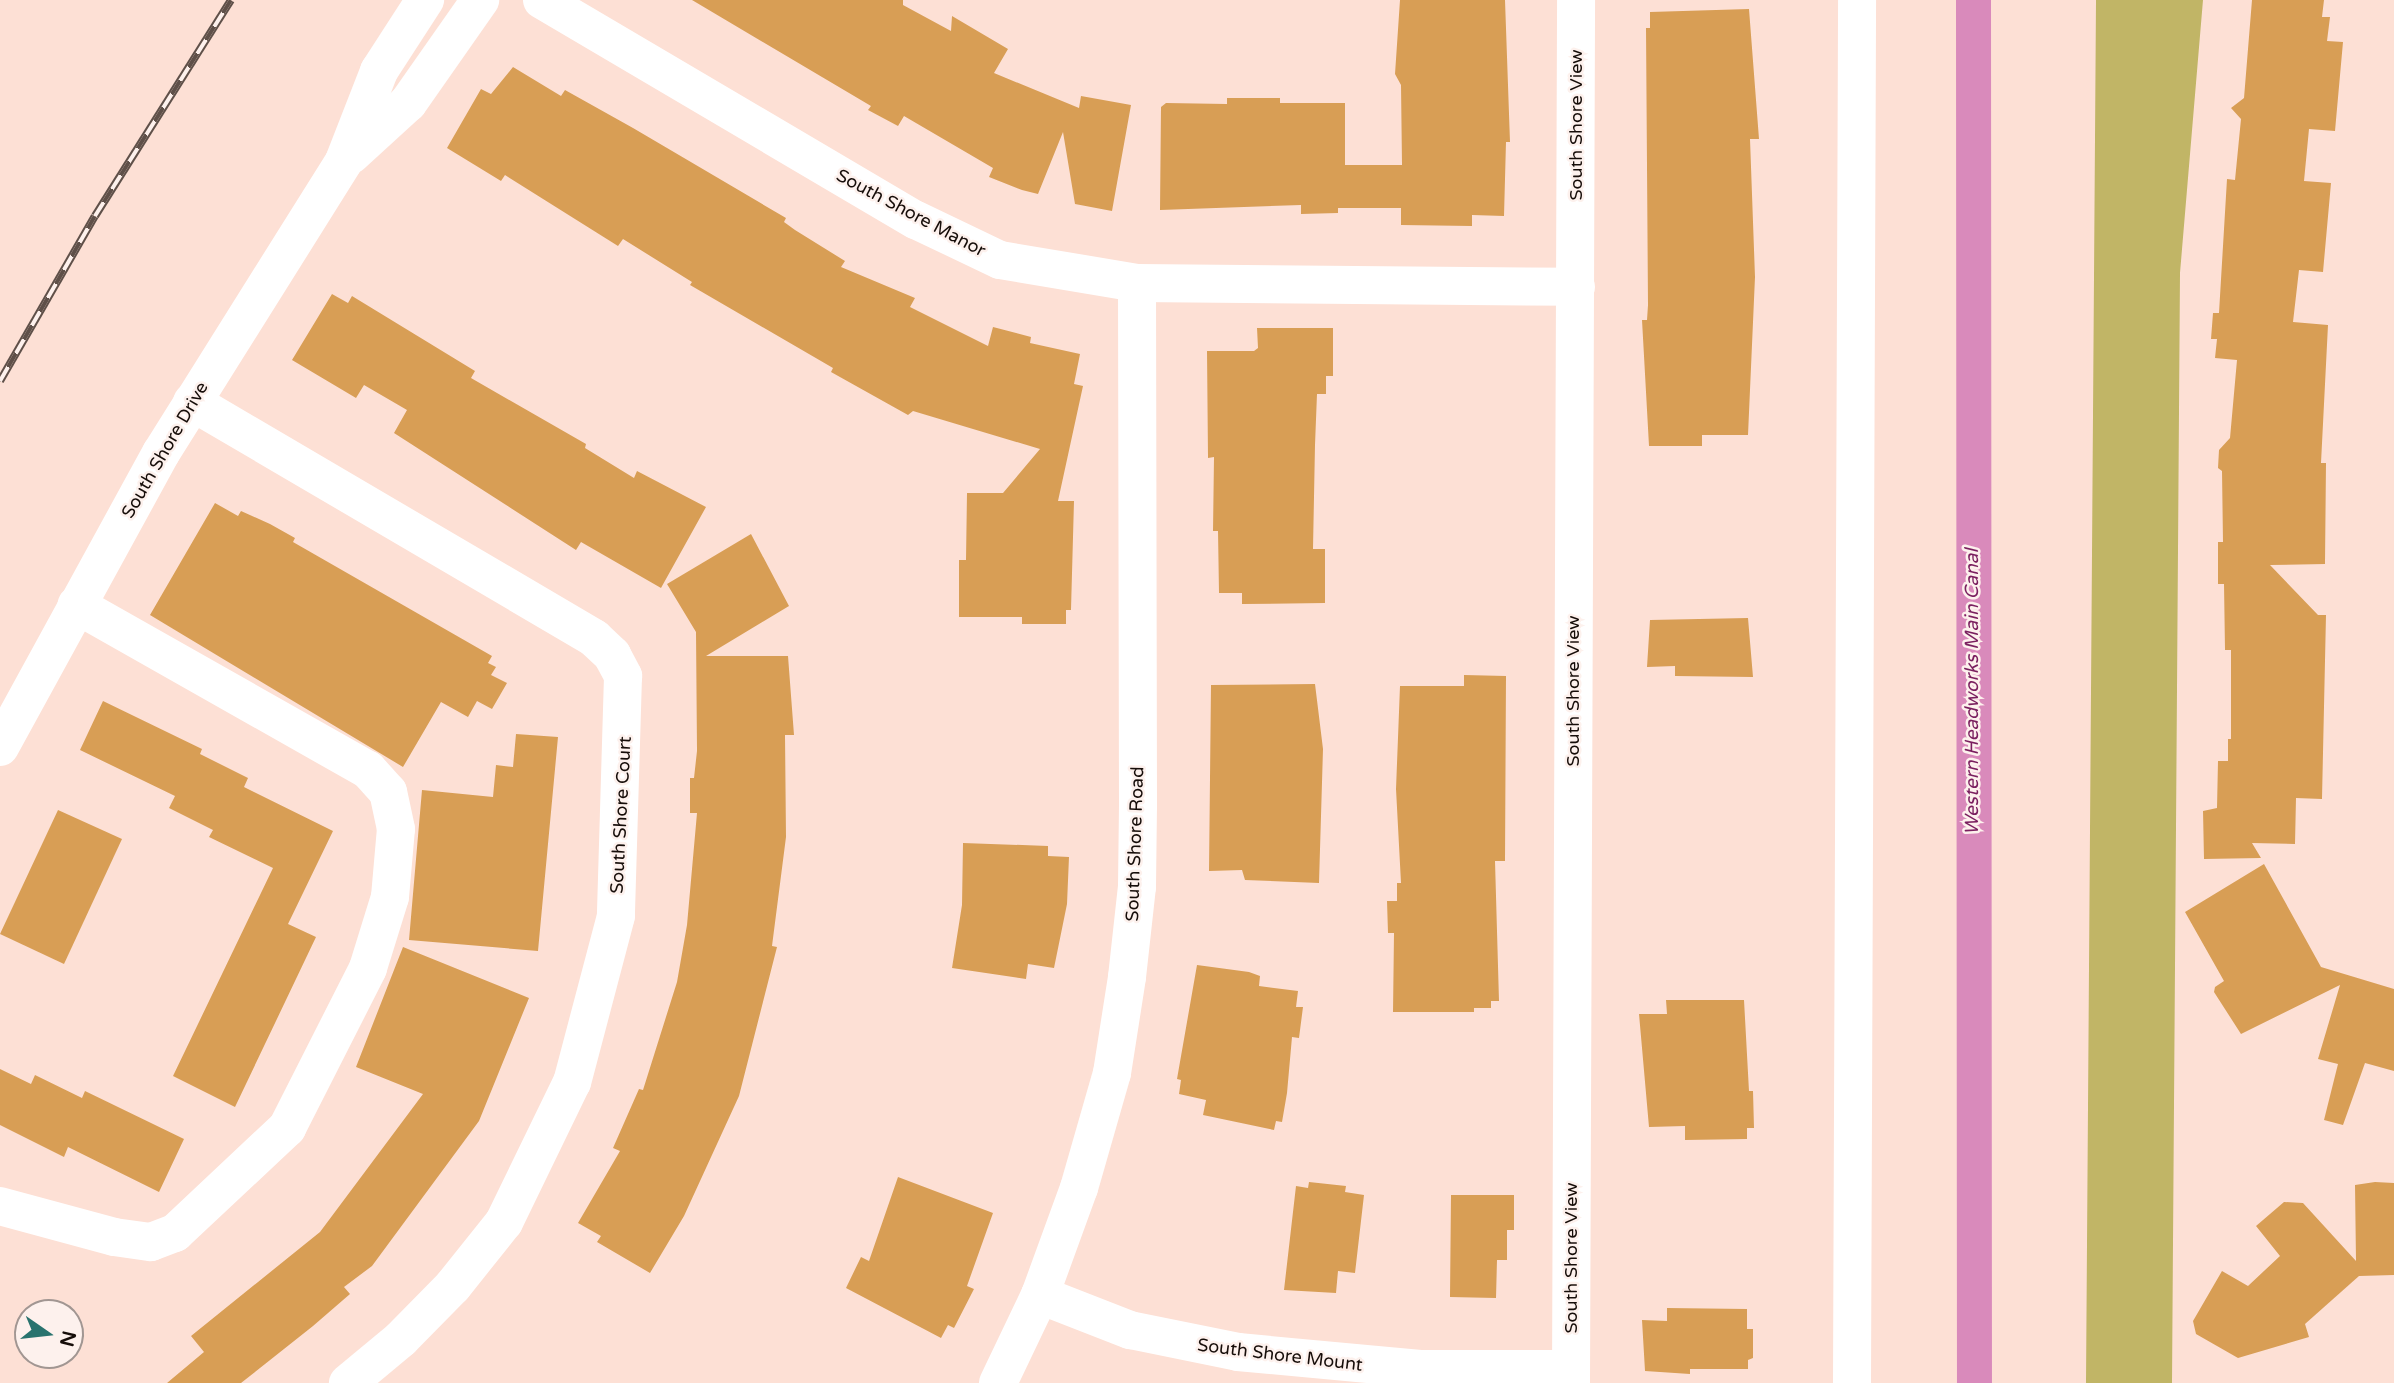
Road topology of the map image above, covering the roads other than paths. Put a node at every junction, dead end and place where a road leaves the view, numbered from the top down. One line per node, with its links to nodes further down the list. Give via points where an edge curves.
1 (425, 0): 6 (street, South Shore Drive, via 379,71)
2 (480, 0): 6 (street, South Shore Drive, via 408,103)
3 (542, 0): 7 (street, South Shore Manor, via 959,243 1000,260)
4 (1576, 0): 8 (street, South Shore View)
5 (1857, 0): 17 (street)
6 (344, 161): 9 (street, South Shore Drive)
7 (1138, 283): 8 (street, South Shore Manor); 13 (street, South Shore Road, via 1135,900 1112,1073 1079,1188)
8 (1576, 287): 14 (street, South Shore View)
9 (192, 402): 10 (street, South Shore Drive); 15 (street, South Shore Court, via 594,638 612,655 623,676 616,916 572,1082 504,1222 453,1286 401,1339)
10 (76, 605): 11 (street, South Shore Drive); 12 (street, via 368,770 388,792 396,829 390,897 368,968 287,1128 175,1233 151,1242 114,1237)
11 (0, 747)
12 (0, 1206)
13 (1040, 1295): 14 (street, South Shore Mount, via 1130,1330 1227,1350 1420,1369); 16 (street, South Shore Road)
14 (1571, 1376)
15 (348, 1383)
16 (998, 1383)
17 (1852, 1383)

